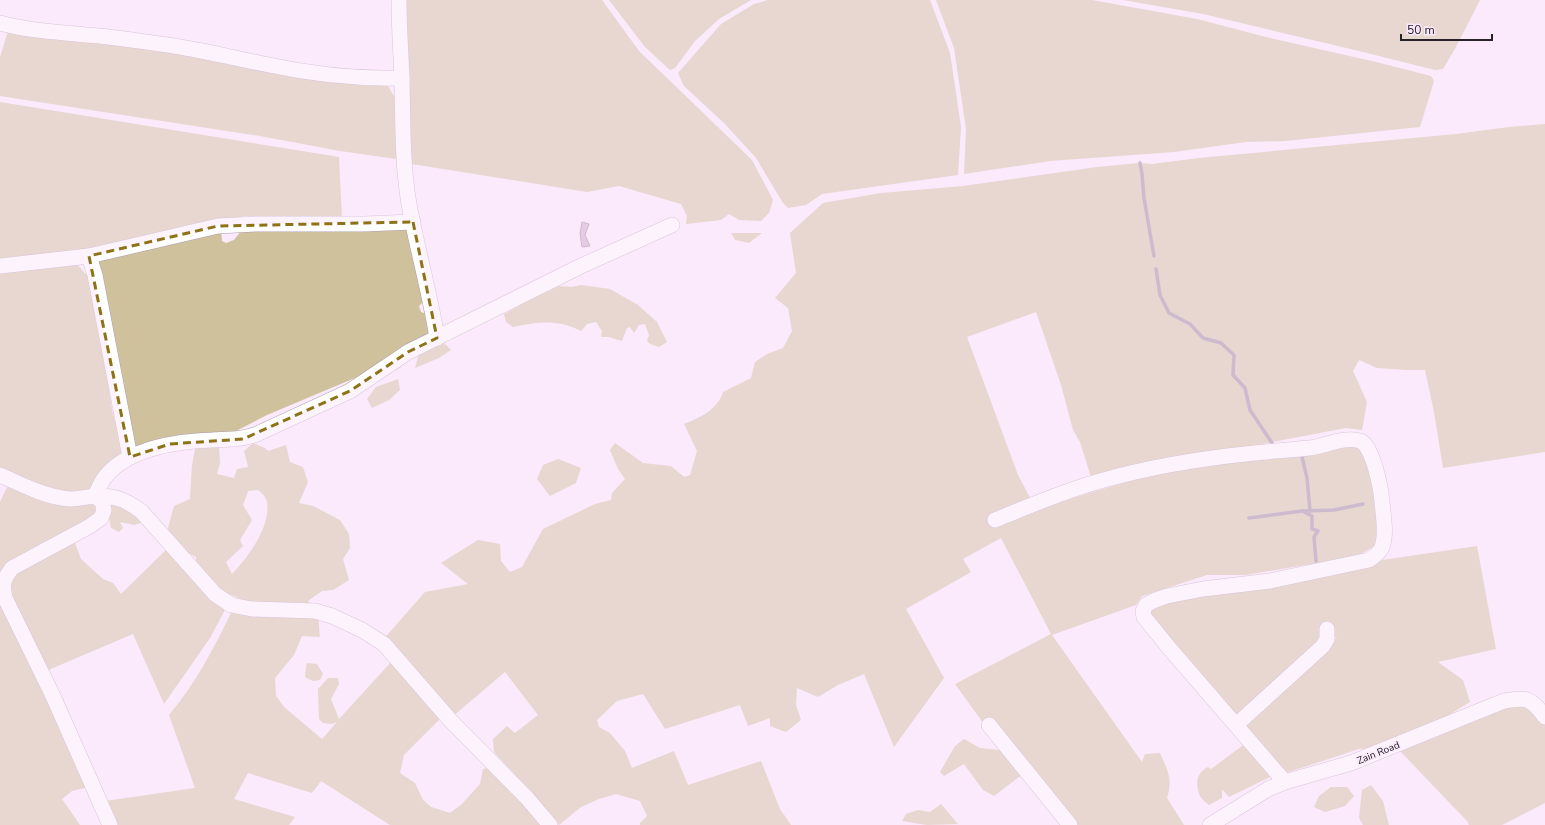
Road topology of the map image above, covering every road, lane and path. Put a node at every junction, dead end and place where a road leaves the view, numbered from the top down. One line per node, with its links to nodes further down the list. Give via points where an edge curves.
1 (400, 0): 3 (street)
2 (0, 23): 3 (street, via 48,32 175,46 270,66 332,75)
3 (402, 78): 4 (street, via 404,162)
4 (413, 222): 6 (street, via 218,226); 8 (street)
5 (672, 225): 8 (street, via 582,266)
6 (89, 256): 7 (street); 9 (street)
7 (0, 266)
8 (437, 338): 9 (street, via 408,352 350,391 257,434 243,439 170,444)
9 (130, 457): 11 (street, via 104,477)
10 (0, 475): 11 (street, via 56,497 70,499)
11 (95, 496): 18 (street, via 102,502 104,510 101,518 12,568 5,577 3,587 5,598 53,696); 19 (street, via 111,496 127,501 141,511 215,594 231,605 252,609 315,611 332,616 384,644 451,721)
12 (995, 520): 16 (street, via 1043,500 1101,481 1164,466 1255,452 1311,448 1343,441 1360,441 1365,444 1370,452 1380,486 1384,537 1377,554 1369,560 1270,581 1167,596 1146,605 1143,611 1144,617 1153,629)
13 (1327, 629): 16 (street, via 1327,639 1323,646)
14 (1545, 717): 17 (street, Zain Road, via 1531,701 1520,698 1504,701 1351,763)
15 (990, 725): 20 (street)
16 (1236, 725): 17 (street)
17 (1286, 782): 21 (street, Zain Road, via 1268,789)
18 (110, 825)
19 (550, 825)
20 (1070, 825)
21 (1210, 825)

